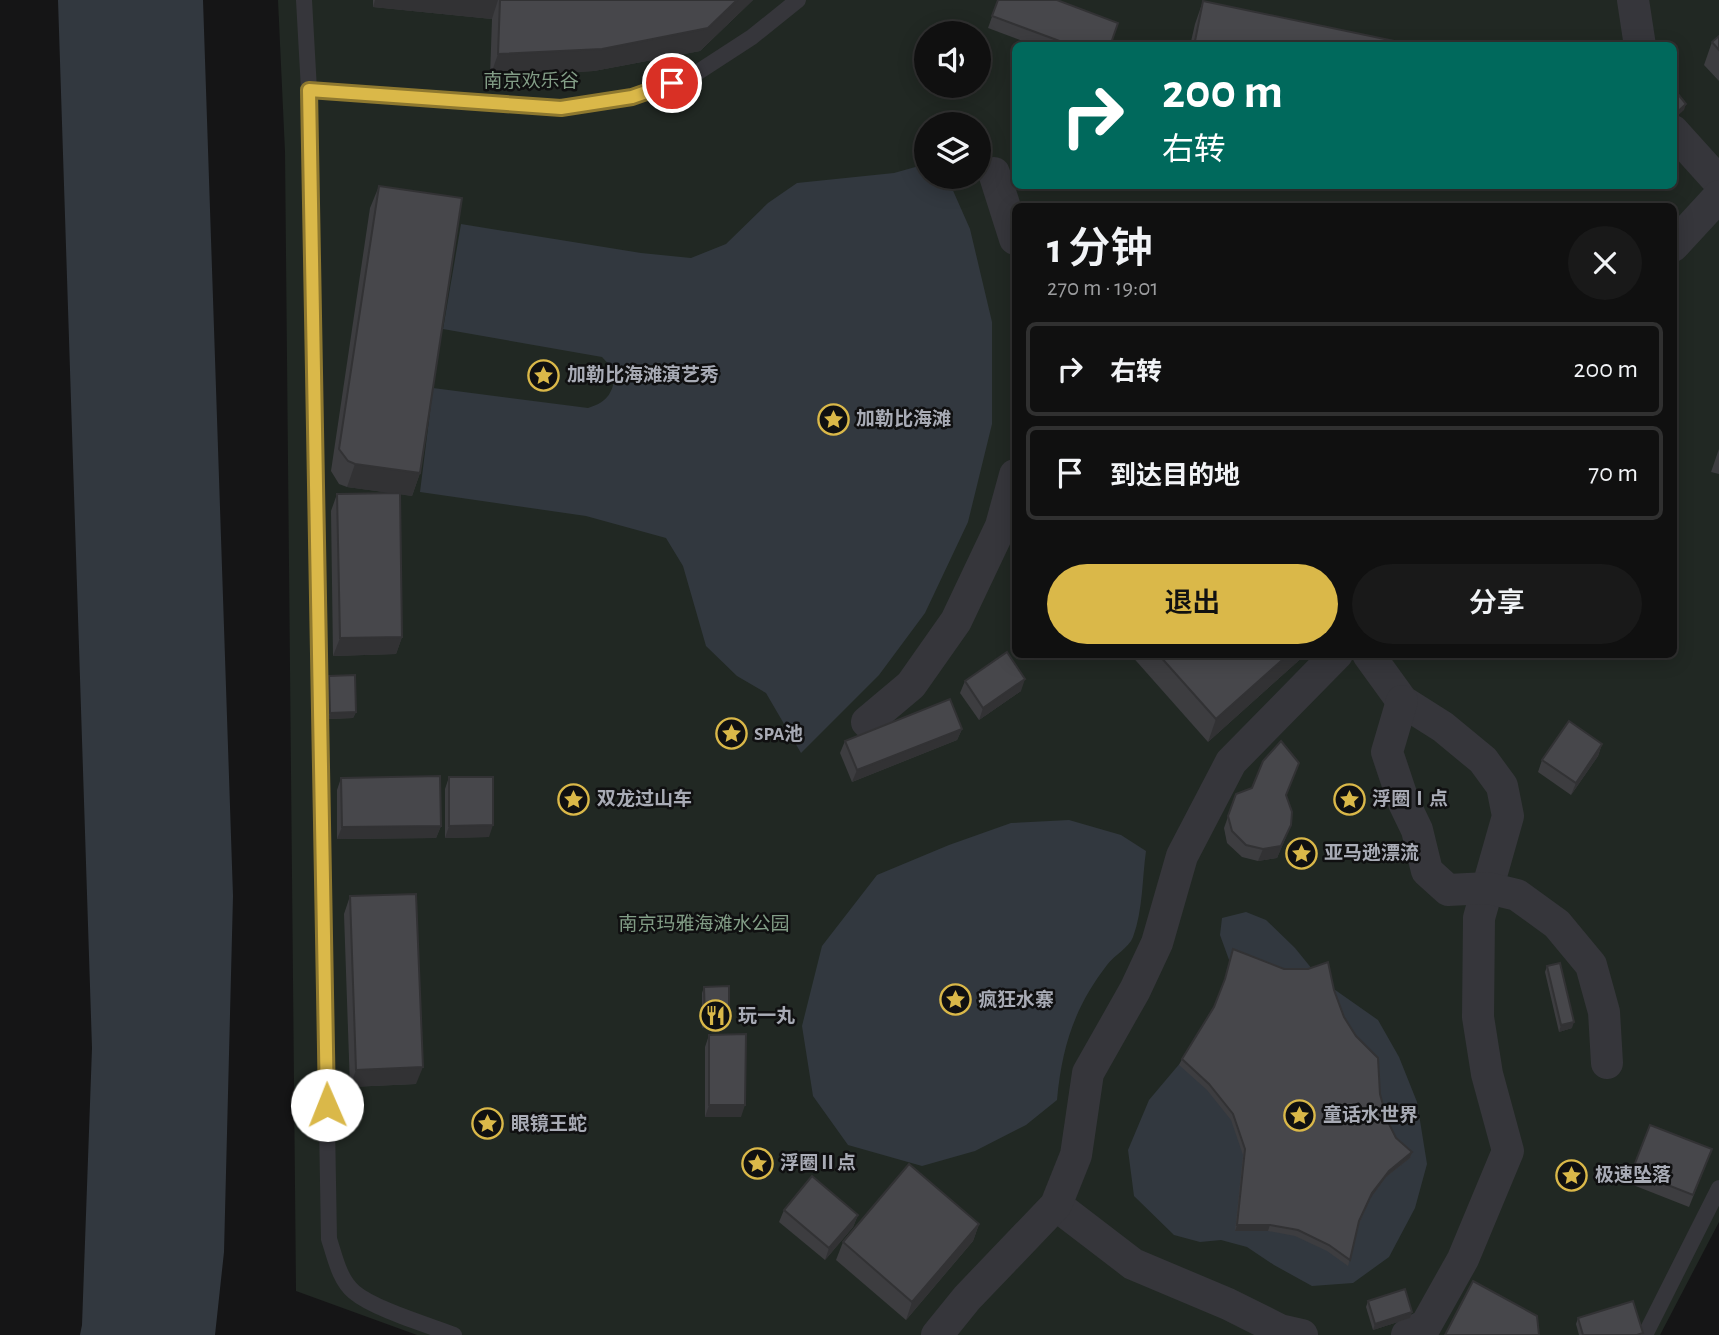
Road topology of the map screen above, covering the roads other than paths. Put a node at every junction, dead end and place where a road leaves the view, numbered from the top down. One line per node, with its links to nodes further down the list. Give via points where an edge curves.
1 (304, 0): 5 (lane)
2 (798, 0): 5 (lane, via 692,76 632,97 561,108)
3 (1633, 0): 4 (street)
4 (1639, 42)
5 (309, 90): 22 (lane, via 329,1239 338,1270 354,1292)
6 (1677, 135): 8 (street)
7 (994, 173): 10 (street)
8 (1719, 182)
9 (1719, 196): 11 (street)
10 (1012, 230)
11 (1677, 242)
12 (1012, 486): 16 (street, via 1001,526 956,621 911,685)
13 (1333, 658): 20 (street, via 1231,762 1182,856 1157,943 1088,1073 1076,1155)
14 (1371, 658): 15 (street)
15 (1402, 701): 17 (street, via 1483,760 1502,786 1508,817); 17 (street, via 1387,752 1417,830 1427,871 1447,890)
16 (867, 722)
17 (1488, 888): 18 (street, via 1517,895 1557,924 1591,965 1604,1012); 24 (street, via 1479,918 1478,1017 1487,1074 1508,1151 1463,1259 1426,1325)
18 (1607, 1063)
19 (1719, 1188): 25 (lane)
20 (1056, 1205): 21 (street, via 1133,1264); 23 (street)
21 (1288, 1334)
22 (454, 1335)
23 (937, 1335)
24 (1407, 1335)
25 (1645, 1335)

